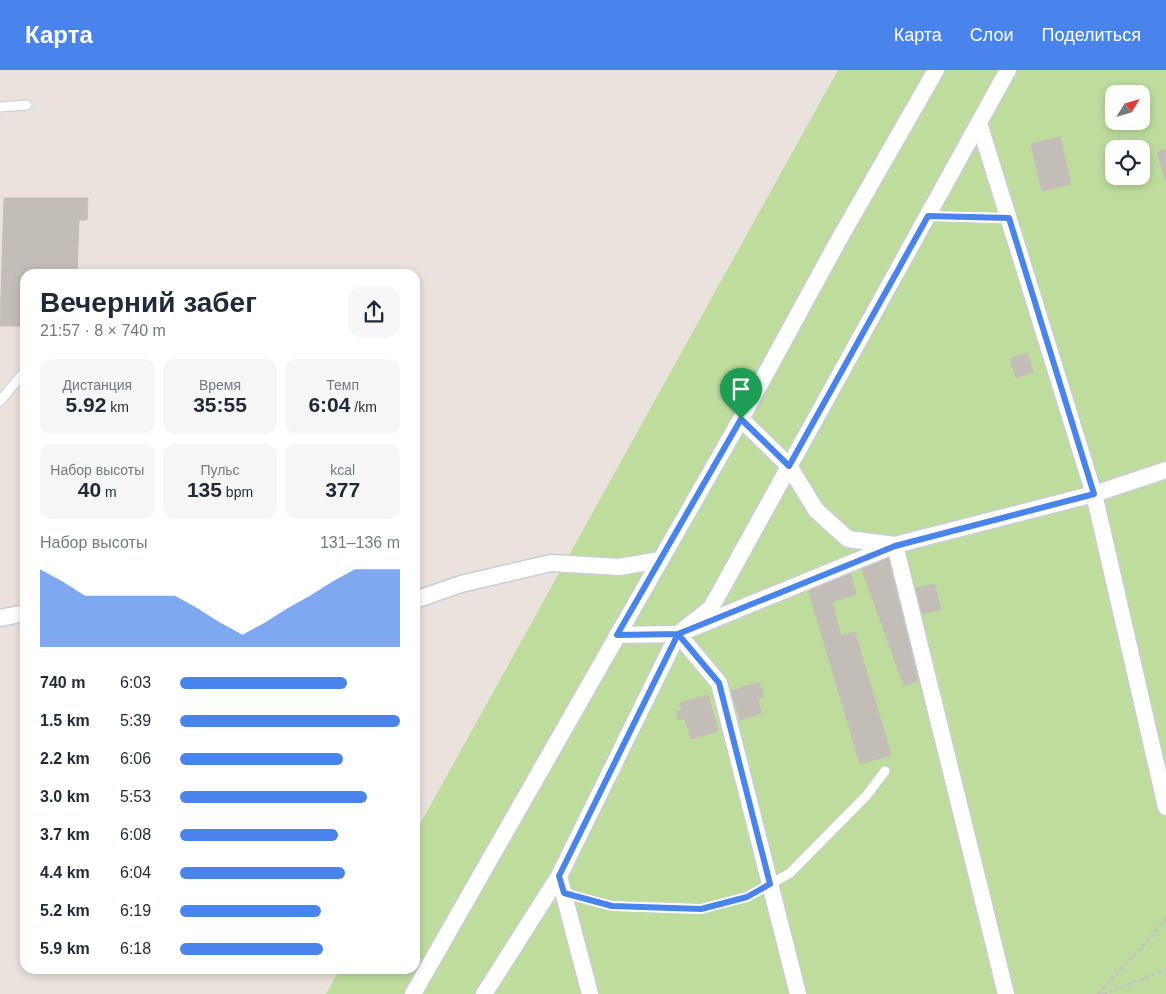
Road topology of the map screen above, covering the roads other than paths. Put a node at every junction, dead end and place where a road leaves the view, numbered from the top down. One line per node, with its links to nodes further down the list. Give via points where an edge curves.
1 (936, 70): 10 (street)
2 (1008, 70): 5 (street)
3 (27, 105): 4 (lane)
4 (0, 107)
5 (979, 123): 6 (street); 7 (street)
6 (928, 216): 7 (lane); 11 (street)
7 (1009, 218): 13 (street)
8 (20, 377): 9 (lane)
9 (0, 401)
10 (741, 419): 11 (street); 15 (street)
11 (789, 466): 14 (street, via 816,510 848,539); 19 (street, via 711,608)
12 (1166, 470): 13 (street)
13 (1094, 494): 14 (street); 22 (street)
14 (895, 546): 19 (street); 30 (street)
15 (660, 560): 16 (street, via 619,567 551,563 461,584); 20 (street)
16 (420, 598)
17 (20, 614): 18 (street)
18 (0, 618)
19 (678, 634): 20 (street); 23 (street); 24 (street, via 719,683)
20 (617, 635): 26 (street)
21 (885, 771): 24 (lane, via 867,795 790,872)
22 (1166, 807)
23 (559, 876): 25 (street); 27 (street)
24 (770, 884): 25 (lane, via 747,897 701,909 612,906); 29 (street)
25 (564, 893): 28 (street)
26 (412, 994)
27 (484, 994)
28 (590, 994)
29 (798, 994)
30 (1006, 994)

